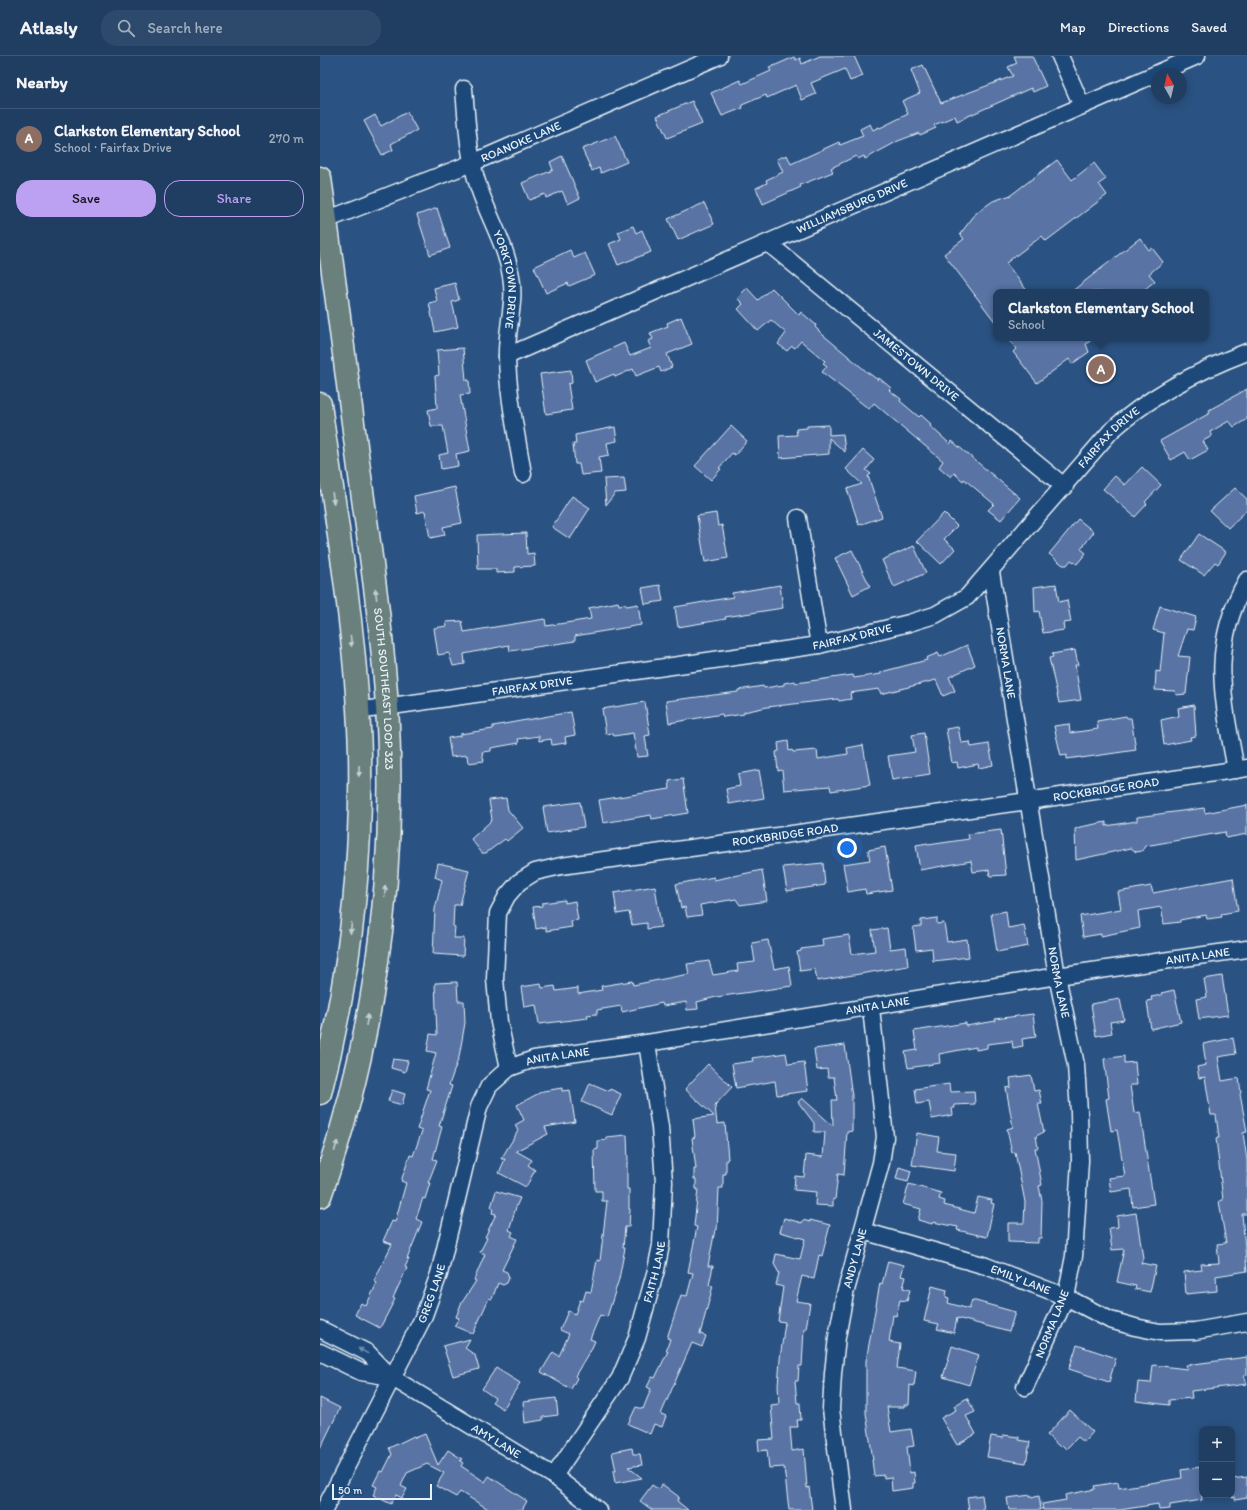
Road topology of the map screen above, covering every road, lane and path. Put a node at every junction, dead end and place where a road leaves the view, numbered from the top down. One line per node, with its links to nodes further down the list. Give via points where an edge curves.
1 (718, 56): 6 (street, ROANOKE LANE)
2 (1060, 56): 5 (street)
3 (1197, 56): 5 (street, WILLIAMSBURG DRIVE)
4 (464, 89): 6 (street, YORKTOWN DRIVE)
5 (1082, 106): 9 (street, WILLIAMSBURG DRIVE)
6 (472, 163): 8 (street, ROANOKE LANE); 11 (street, YORKTOWN DRIVE, via 478,187 506,254 512,277)
7 (320, 178): 8 (highway, SOUTH SOUTHEAST LOOP 323)
8 (323, 220): 19 (highway, SOUTH SOUTHEAST LOOP 323, one-way to 8, via 380,620)
9 (768, 243): 11 (street, WILLIAMSBURG DRIVE); 14 (street, JAMESTOWN DRIVE)
10 (1247, 352): 14 (street, FAIRFAX DRIVE, via 1187,378 1127,416 1111,431)
11 (507, 356): 13 (street, YORKTOWN DRIVE, via 510,395)
12 (320, 404): 20 (highway, one-way to 20, via 345,585)
13 (523, 474)
14 (1064, 487): 16 (street, FAIRFAX DRIVE)
15 (798, 518): 18 (street)
16 (991, 572): 18 (street, FAIRFAX DRIVE, via 967,597 935,614); 22 (street, NORMA LANE)
17 (1247, 580): 21 (street, via 1229,620 1222,652 1224,699)
18 (819, 645): 19 (street, FAIRFAX DRIVE)
19 (387, 707): 20 (street, FAIRFAX DRIVE); 29 (highway, SOUTH SOUTHEAST LOOP 323, one-way to 19, via 356,1076 378,952 384,908 389,830)
20 (357, 711): 28 (highway, one-way to 28, via 360,755 357,867 344,980)
21 (1241, 769): 22 (street, ROCKBRIDGE ROAD)
22 (1028, 801): 24 (street, NORMA LANE); 27 (street, ROCKBRIDGE ROAD, via 561,866 535,872 519,882 507,896 498,913 495,979 499,1022)
23 (1247, 949): 24 (street, ANITA LANE)
24 (1057, 976): 25 (street, ANITA LANE); 31 (street, NORMA LANE, via 1076,1065 1080,1161 1074,1256)
25 (871, 1008): 26 (street, ANITA LANE); 30 (street, ANDY LANE, via 885,1137 881,1163)
26 (647, 1043): 27 (street, ANITA LANE, via 534,1059); 37 (street, FAITH LANE, via 660,1127 664,1182 663,1223 656,1270 637,1338 620,1378)
27 (509, 1068): 35 (street, GREG LANE, via 489,1086 479,1107 439,1274 423,1318)
28 (322, 1080)
29 (320, 1196)
30 (863, 1231): 31 (street, EMILY LANE, via 986,1266); 40 (street, ANDY LANE, via 845,1294 833,1373 831,1409)
31 (1066, 1297): 32 (street, EMILY LANE, via 1110,1320 1160,1332 1194,1331); 36 (street, NORMA LANE)
32 (1247, 1322)
33 (320, 1329): 35 (street, AMY LANE, one-way to 33, via 368,1353)
34 (320, 1352): 35 (street, AMY LANE, via 361,1372)
35 (391, 1377): 37 (street, AMY LANE); 38 (street, GREG LANE)
36 (1025, 1387)
37 (554, 1476): 39 (street, AMY LANE)
38 (324, 1510)
39 (598, 1510)
40 (844, 1510)

